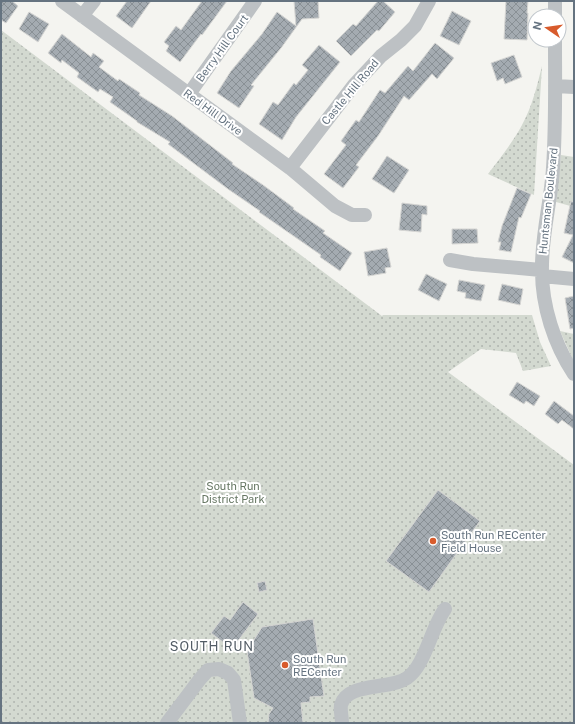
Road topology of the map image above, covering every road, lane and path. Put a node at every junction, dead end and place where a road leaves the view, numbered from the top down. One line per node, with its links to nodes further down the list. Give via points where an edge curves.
1 (62, 1): 5 (street, Red Hill Drive)
2 (94, 1): 5 (street)
3 (255, 1): 9 (street, Berry Hill Court)
4 (429, 1): 10 (street, Castle Hill Road, via 415,26 354,85)
5 (82, 16): 9 (street, Red Hill Drive)
6 (555, 48): 7 (street, Huntsman Boulevard)
7 (555, 86): 8 (street); 13 (street, Huntsman Boulevard, via 553,169)
8 (574, 87)
9 (189, 94): 10 (street, Red Hill Drive)
10 (290, 168): 11 (street, Red Hill Drive, via 335,206 352,215)
11 (365, 215)
12 (450, 260): 13 (street, Huntsman Boulevard)
13 (542, 273): 14 (street, Huntsman Boulevard); 15 (street, Huntsman Boulevard, via 547,313 553,333)
14 (574, 279)
15 (574, 374)
16 (445, 608): 19 (street, via 409,677 401,682 358,689 349,693 341,706)
17 (167, 723): 18 (street, via 208,670 219,669 228,673 234,680)
18 (240, 723)
19 (342, 723)

